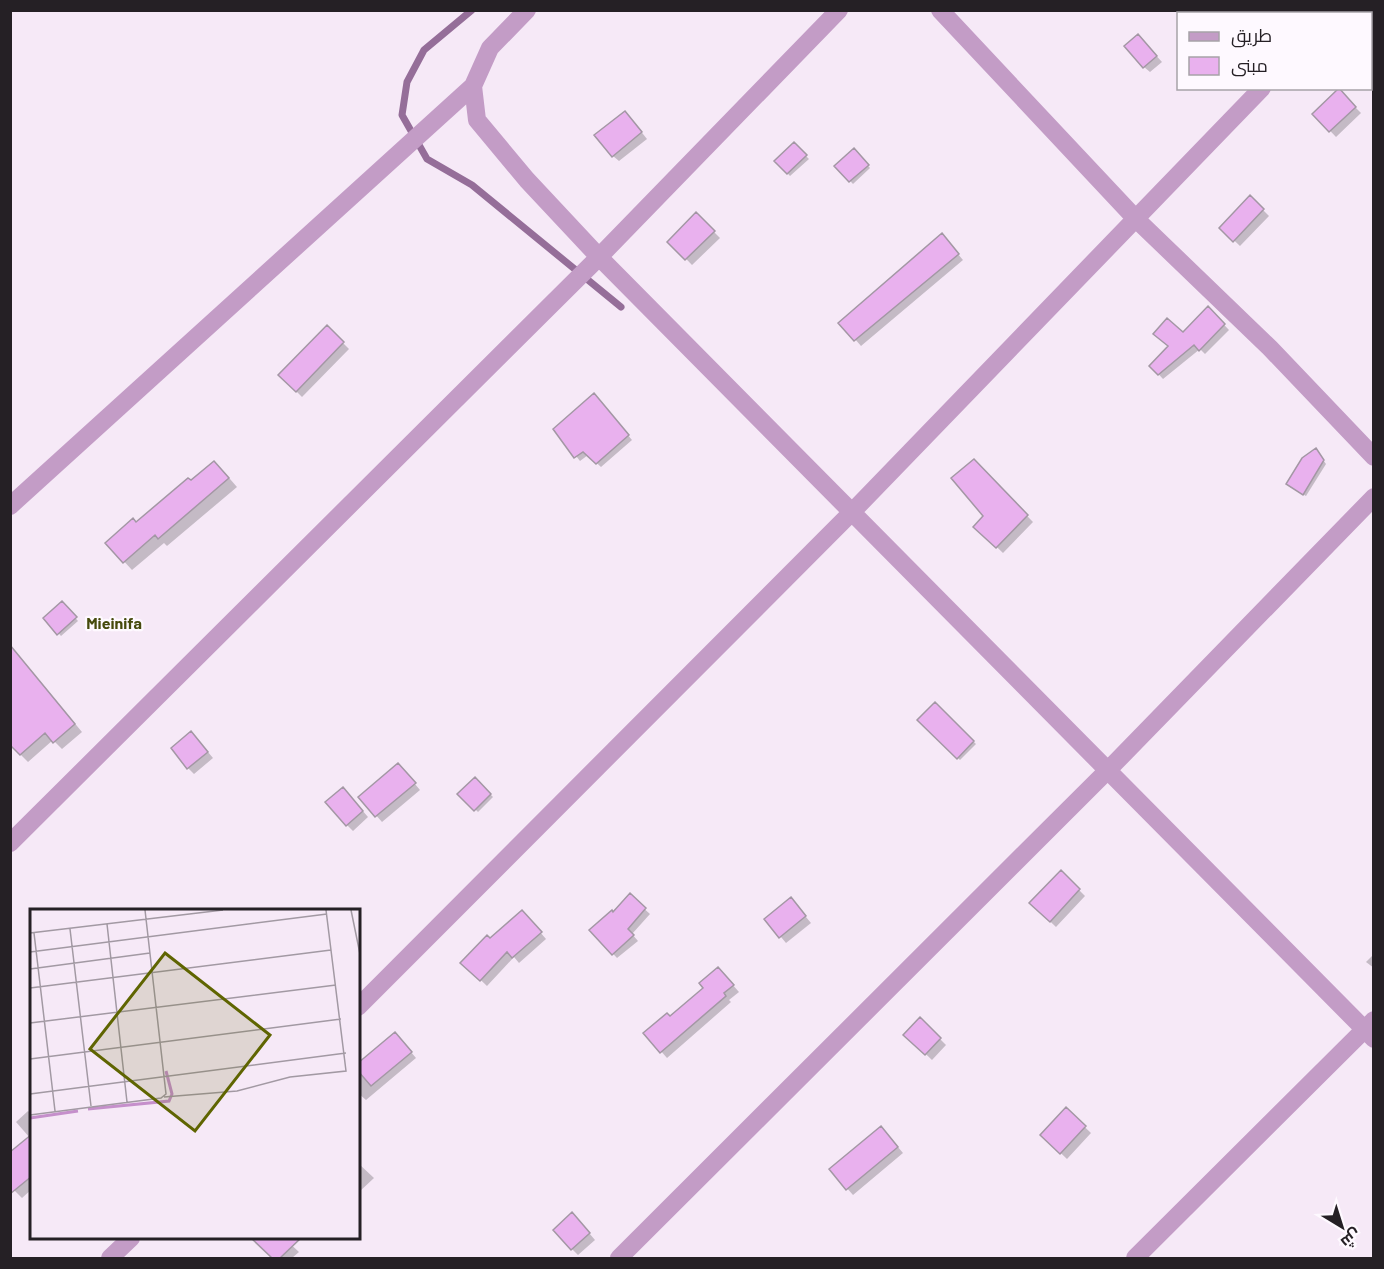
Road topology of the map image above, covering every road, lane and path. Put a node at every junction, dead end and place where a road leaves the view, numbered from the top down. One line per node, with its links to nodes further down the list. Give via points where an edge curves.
1 (527, 10): 4 (street, via 490,48)
2 (839, 10): 7 (street)
3 (940, 10): 6 (street)
4 (473, 86): 7 (street, via 477,120); 10 (street)
5 (1260, 90): 6 (street)
6 (1136, 219): 8 (street, via 1270,348); 11 (street)
7 (599, 257): 11 (street); 13 (street)
8 (1374, 457)
9 (1374, 497): 12 (street)
10 (10, 506)
11 (852, 512): 12 (street); 14 (street)
12 (1108, 770): 15 (street); 18 (street)
13 (10, 843)
14 (360, 1005)
15 (1370, 1029): 19 (street)
16 (130, 1239): 17 (street)
17 (110, 1258)
18 (619, 1258)
19 (1135, 1258)

